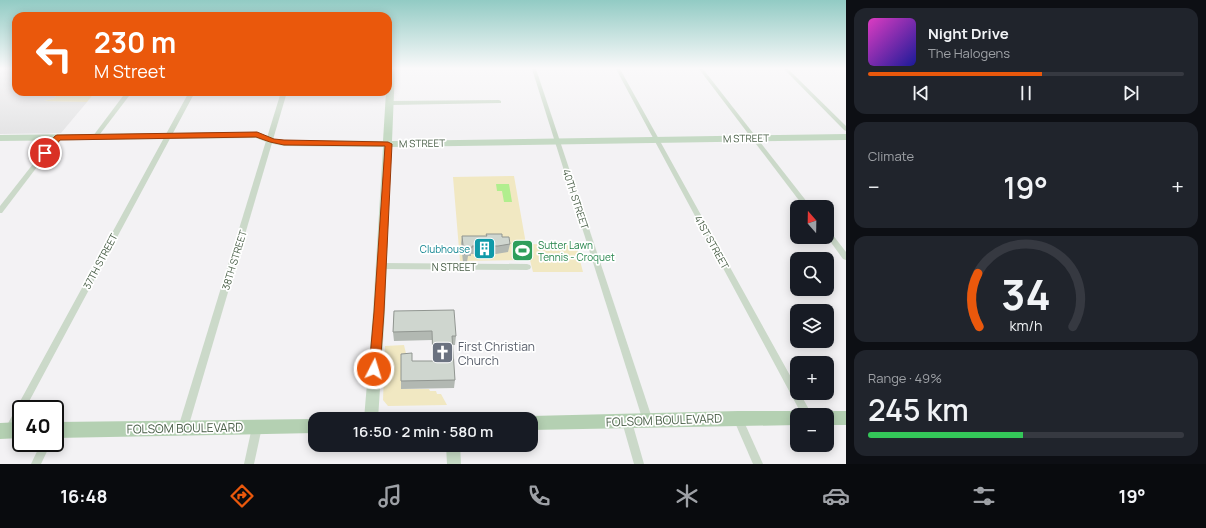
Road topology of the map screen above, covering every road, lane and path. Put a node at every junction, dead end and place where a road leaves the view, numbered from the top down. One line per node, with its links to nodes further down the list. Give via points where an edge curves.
1 (541, 91): 20 (street, 40TH STREET)
2 (630, 91): 19 (street, 41ST STREET)
3 (718, 91): 17 (street)
4 (808, 91): 11 (street)
5 (126, 96): 14 (street)
6 (190, 96): 12 (street, 37TH STREET)
7 (283, 96): 18 (street, 38TH STREET)
8 (390, 96): 10 (street)
9 (499, 102): 10 (street)
10 (390, 103): 21 (street)
11 (846, 129)
12 (168, 136): 14 (street, M STREET); 18 (street, M STREET, via 257,135); 40 (street, 37TH STREET)
13 (57, 137): 14 (street, M STREET); 16 (street, M STREET); 23 (street)
14 (95, 137)
15 (846, 137): 17 (street, M STREET)
16 (0, 138)
17 (755, 138): 19 (street, M STREET); 22 (street)
18 (269, 139): 21 (street, M STREET, via 284,143); 39 (street, 38TH STREET)
19 (657, 139): 20 (street, M STREET); 28 (street, 41ST STREET)
20 (557, 141): 21 (street, M STREET); 34 (street, 40TH STREET)
21 (388, 144): 26 (street)
22 (803, 200)
23 (0, 211)
24 (834, 241): 25 (street)
25 (846, 257)
26 (381, 266): 27 (street, N STREET); 29 (street)
27 (527, 267)
28 (803, 408)
29 (371, 412)
30 (738, 418): 31 (main road, FOLSOM BOULEVARD); 34 (main road, FOLSOM BOULEVARD); 48 (street)
31 (790, 418)
32 (834, 418): 33 (main road)
33 (846, 418)
34 (648, 421): 35 (main road, FOLSOM BOULEVARD)
35 (627, 422): 36 (main road, FOLSOM BOULEVARD); 47 (street)
36 (538, 423)
37 (257, 426): 38 (main road, FOLSOM BOULEVARD); 39 (main road, FOLSOM BOULEVARD); 45 (street)
38 (308, 426)
39 (183, 428): 41 (main road, FOLSOM BOULEVARD)
40 (10, 430)
41 (64, 430)
42 (42, 452): 44 (street)
43 (453, 452): 46 (street)
44 (36, 464)
45 (249, 464)
46 (454, 464)
47 (639, 464)
48 (758, 464)

